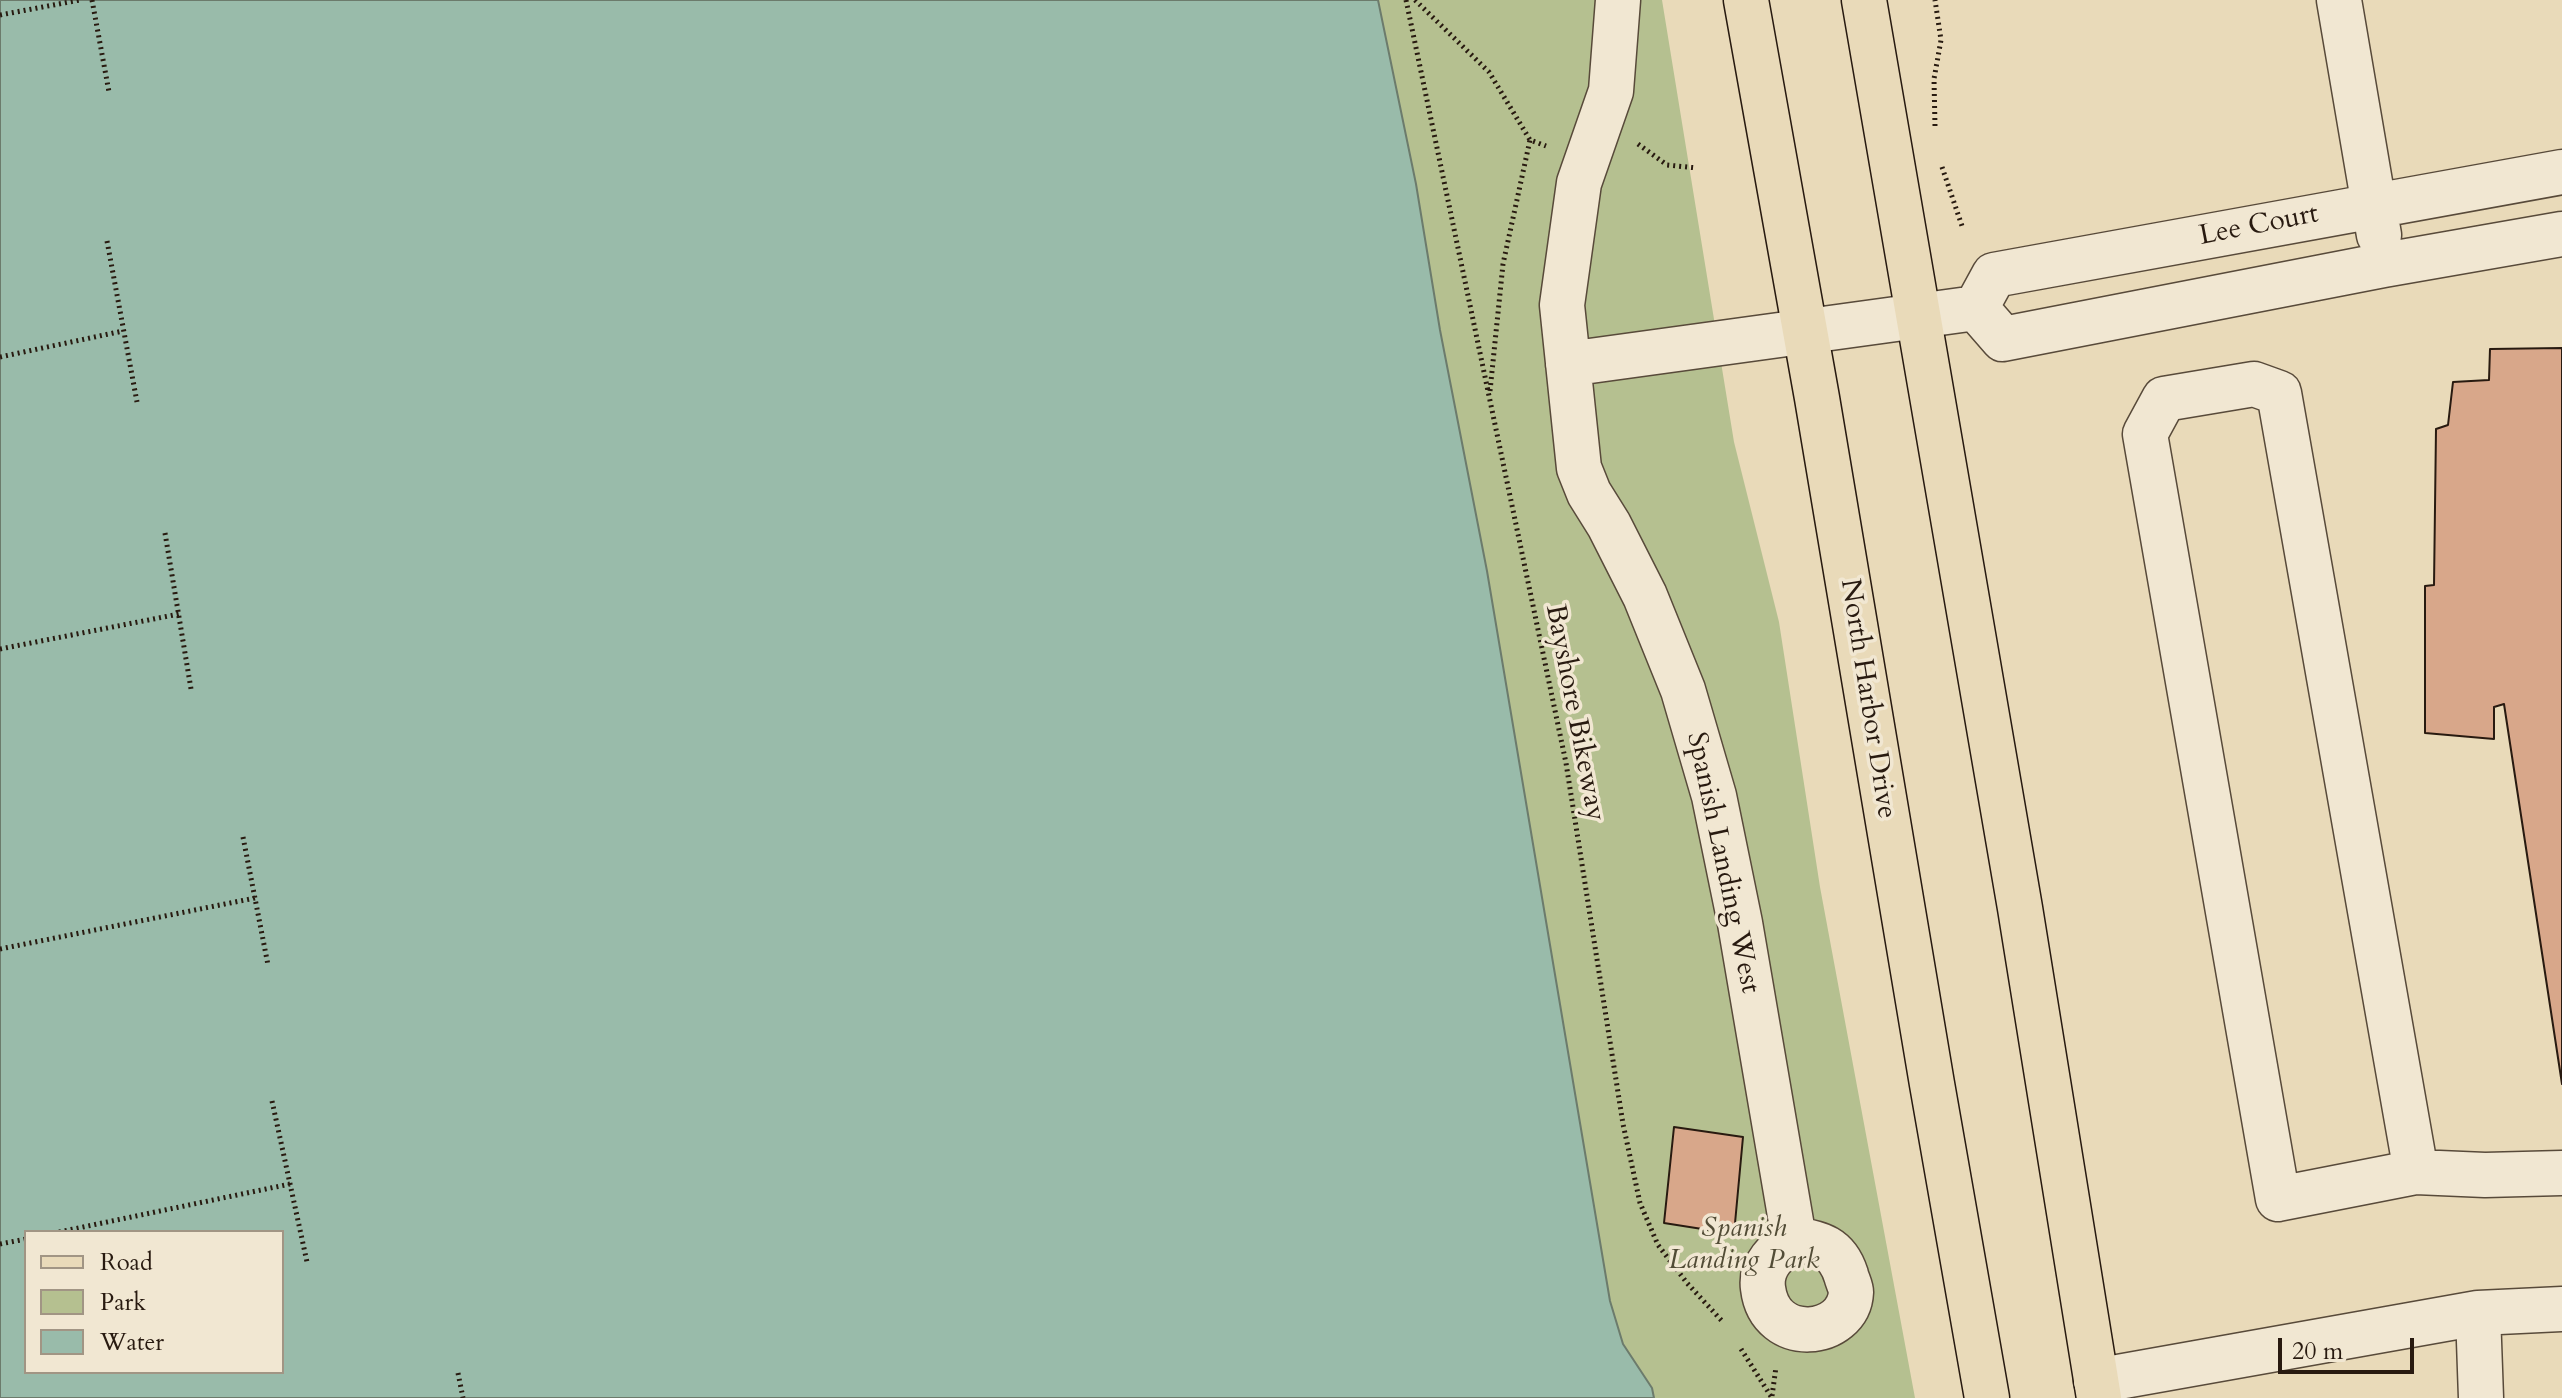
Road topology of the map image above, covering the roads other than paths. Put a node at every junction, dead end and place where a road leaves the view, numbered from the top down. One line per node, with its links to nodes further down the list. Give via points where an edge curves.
1 (1618, 0): 12 (street, Spanish Landing West, via 1611,91 1579,183 1564,290)
2 (1746, 0): 11 (main road, North Harbor Drive)
3 (1864, 0): 10 (main road)
4 (2339, 0): 6 (street)
5 (2562, 172): 6 (street, Lee Court)
6 (2373, 205): 8 (street); 9 (street, Lee Court, via 1994,275)
7 (2562, 234): 8 (street)
8 (2384, 265): 9 (street, via 2003,339)
9 (1976, 308): 10 (street)
10 (1919, 317): 11 (street); 18 (main road)
11 (1804, 333): 12 (street); 19 (main road, North Harbor Drive)
12 (1568, 364): 15 (street, Spanish Landing West, via 1579,468 1645,596 1683,690 1714,796)
13 (2416, 1172): 13 (street, via 2279,393 2254,384 2164,399 2145,434 2278,1199); 14 (street)
14 (2562, 1173)
15 (1794, 1239)
16 (2562, 1309): 17 (street)
17 (2478, 1313): 18 (street); 20 (street)
18 (2098, 1390)
19 (1987, 1398)
20 (2481, 1398)

